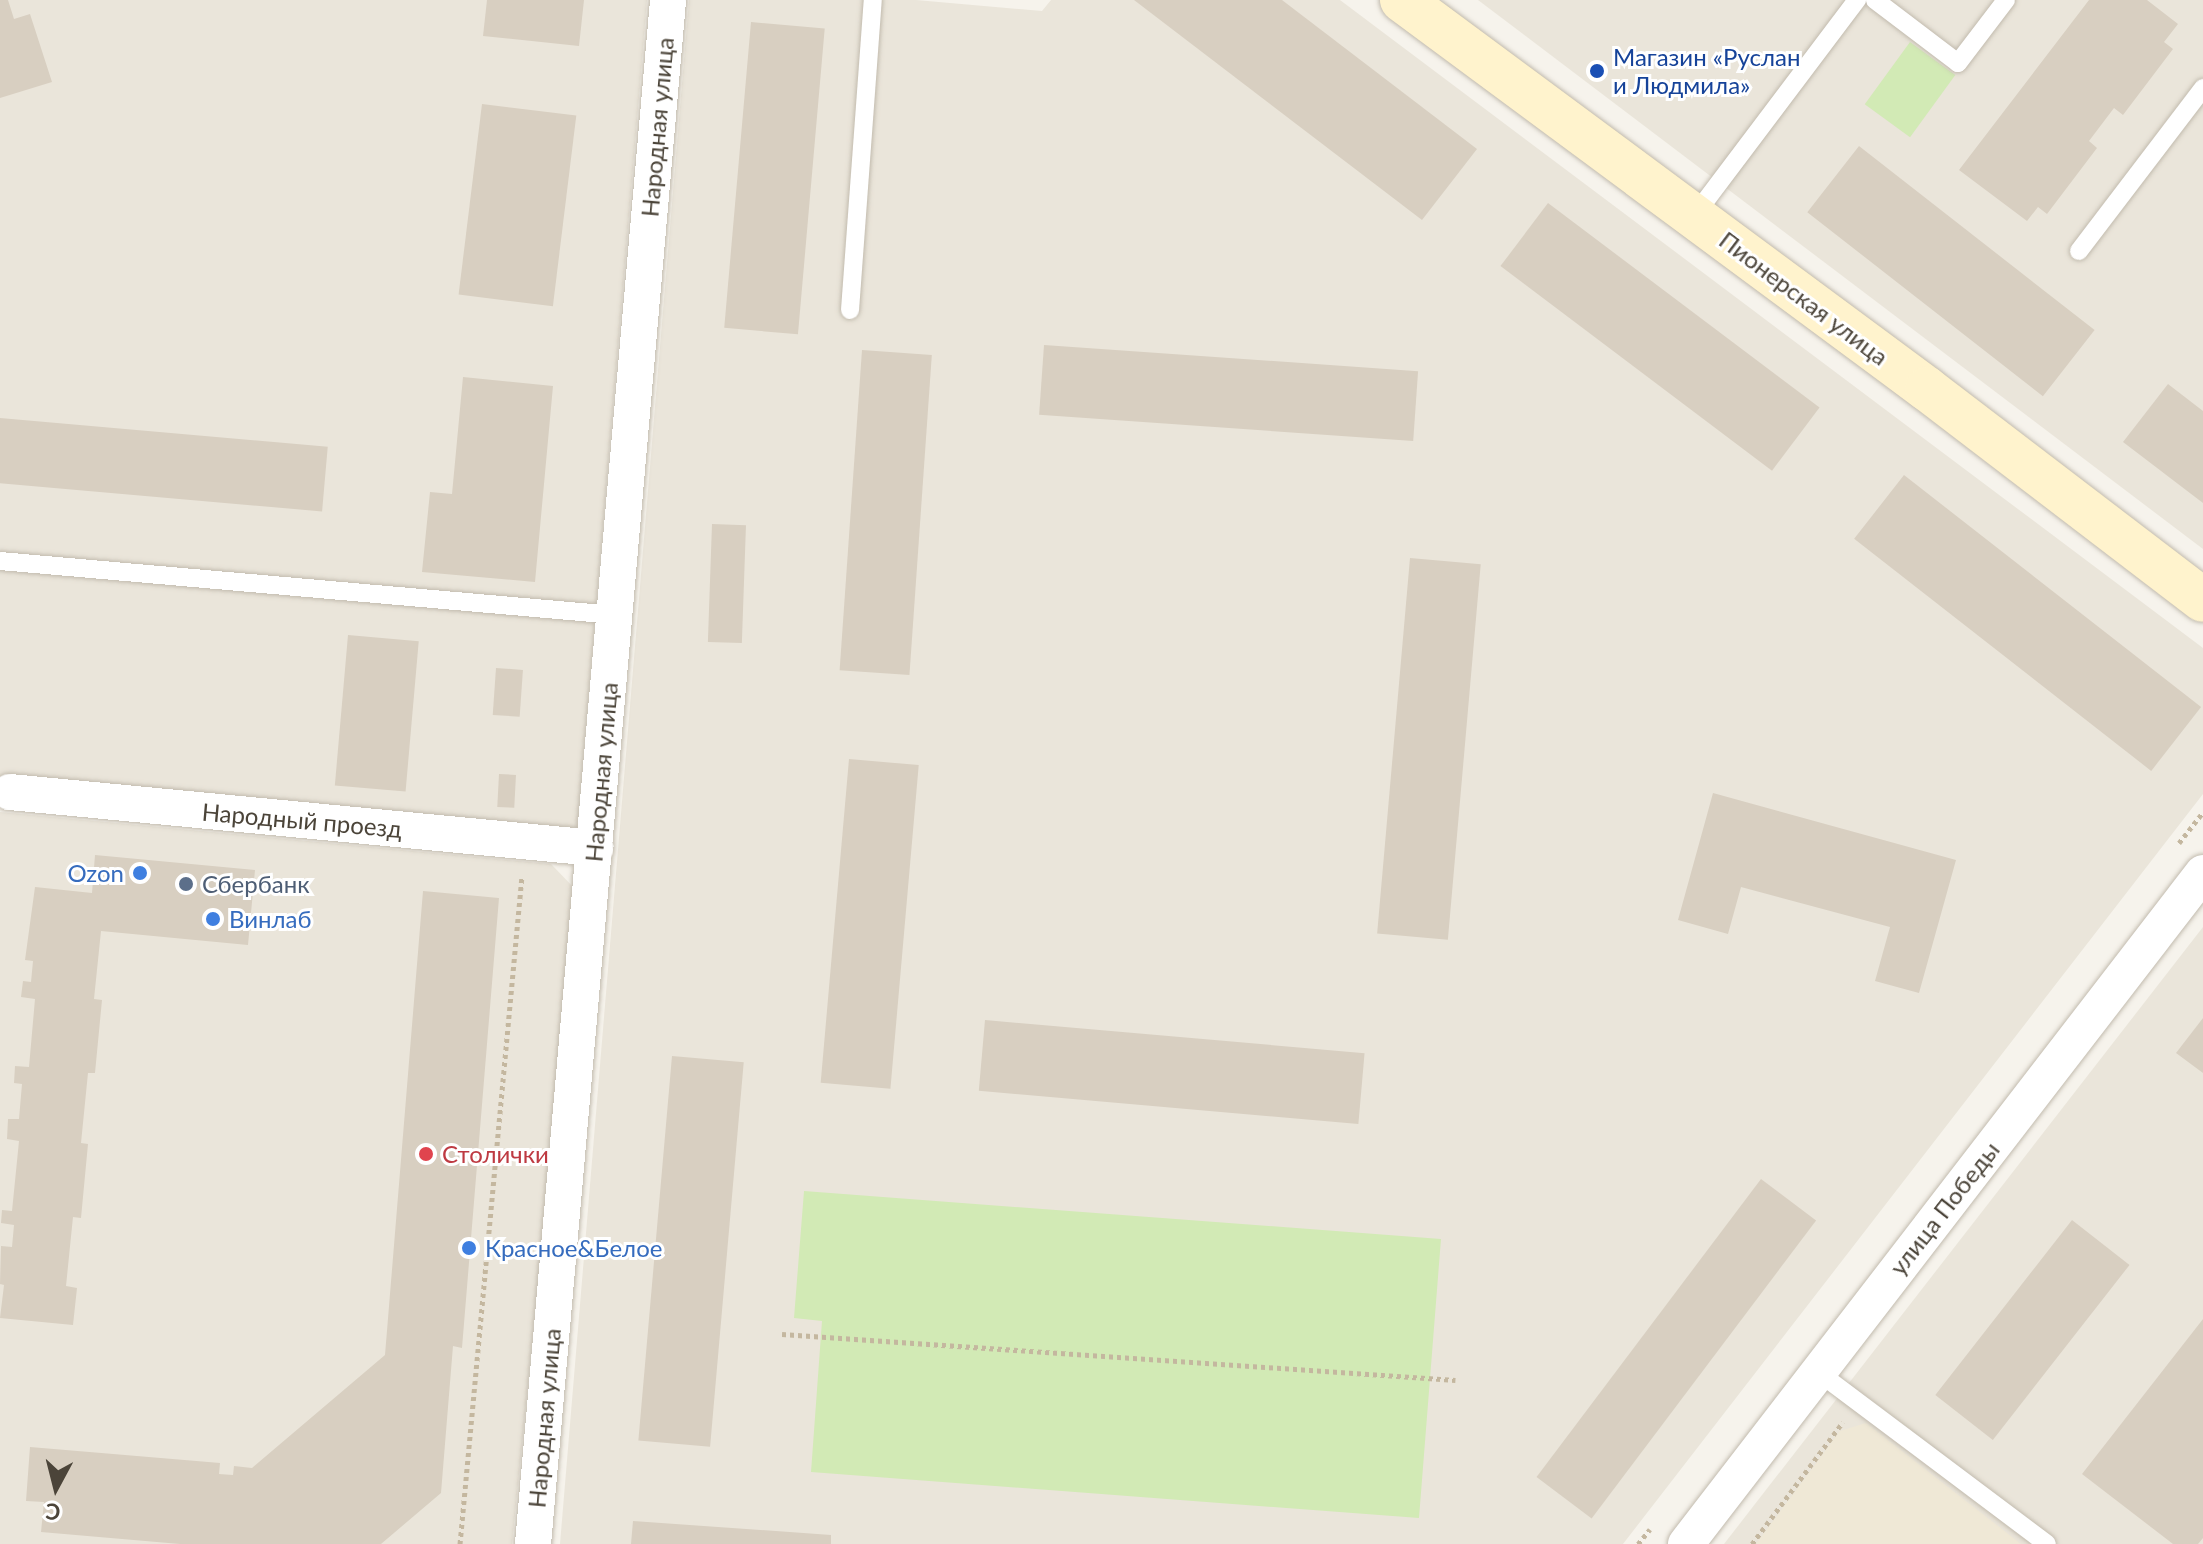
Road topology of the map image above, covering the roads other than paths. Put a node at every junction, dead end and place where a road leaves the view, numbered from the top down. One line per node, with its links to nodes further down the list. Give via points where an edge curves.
1 (668, 0): 13 (street, Народная улица)
2 (873, 0): 10 (lane)
3 (1402, 0): 8 (street, Пионерская улица)
4 (1857, 0): 8 (lane)
5 (1875, 0): 6 (lane, via 1958,63)
6 (2006, 0)
7 (2203, 88): 9 (lane)
8 (1694, 216): 12 (street, Пионерская улица)
9 (2079, 251)
10 (850, 310)
11 (0, 561): 13 (lane)
12 (2203, 600)
13 (615, 615): 15 (street, Народная улица)
14 (10, 792): 15 (street, Народный проезд)
15 (595, 848): 18 (street, Народная улица)
16 (2203, 873): 17 (street, улица Победы)
17 (1818, 1372): 19 (street, улица Победы); 20 (lane)
18 (533, 1544)
19 (1686, 1544)
20 (2047, 1544)

